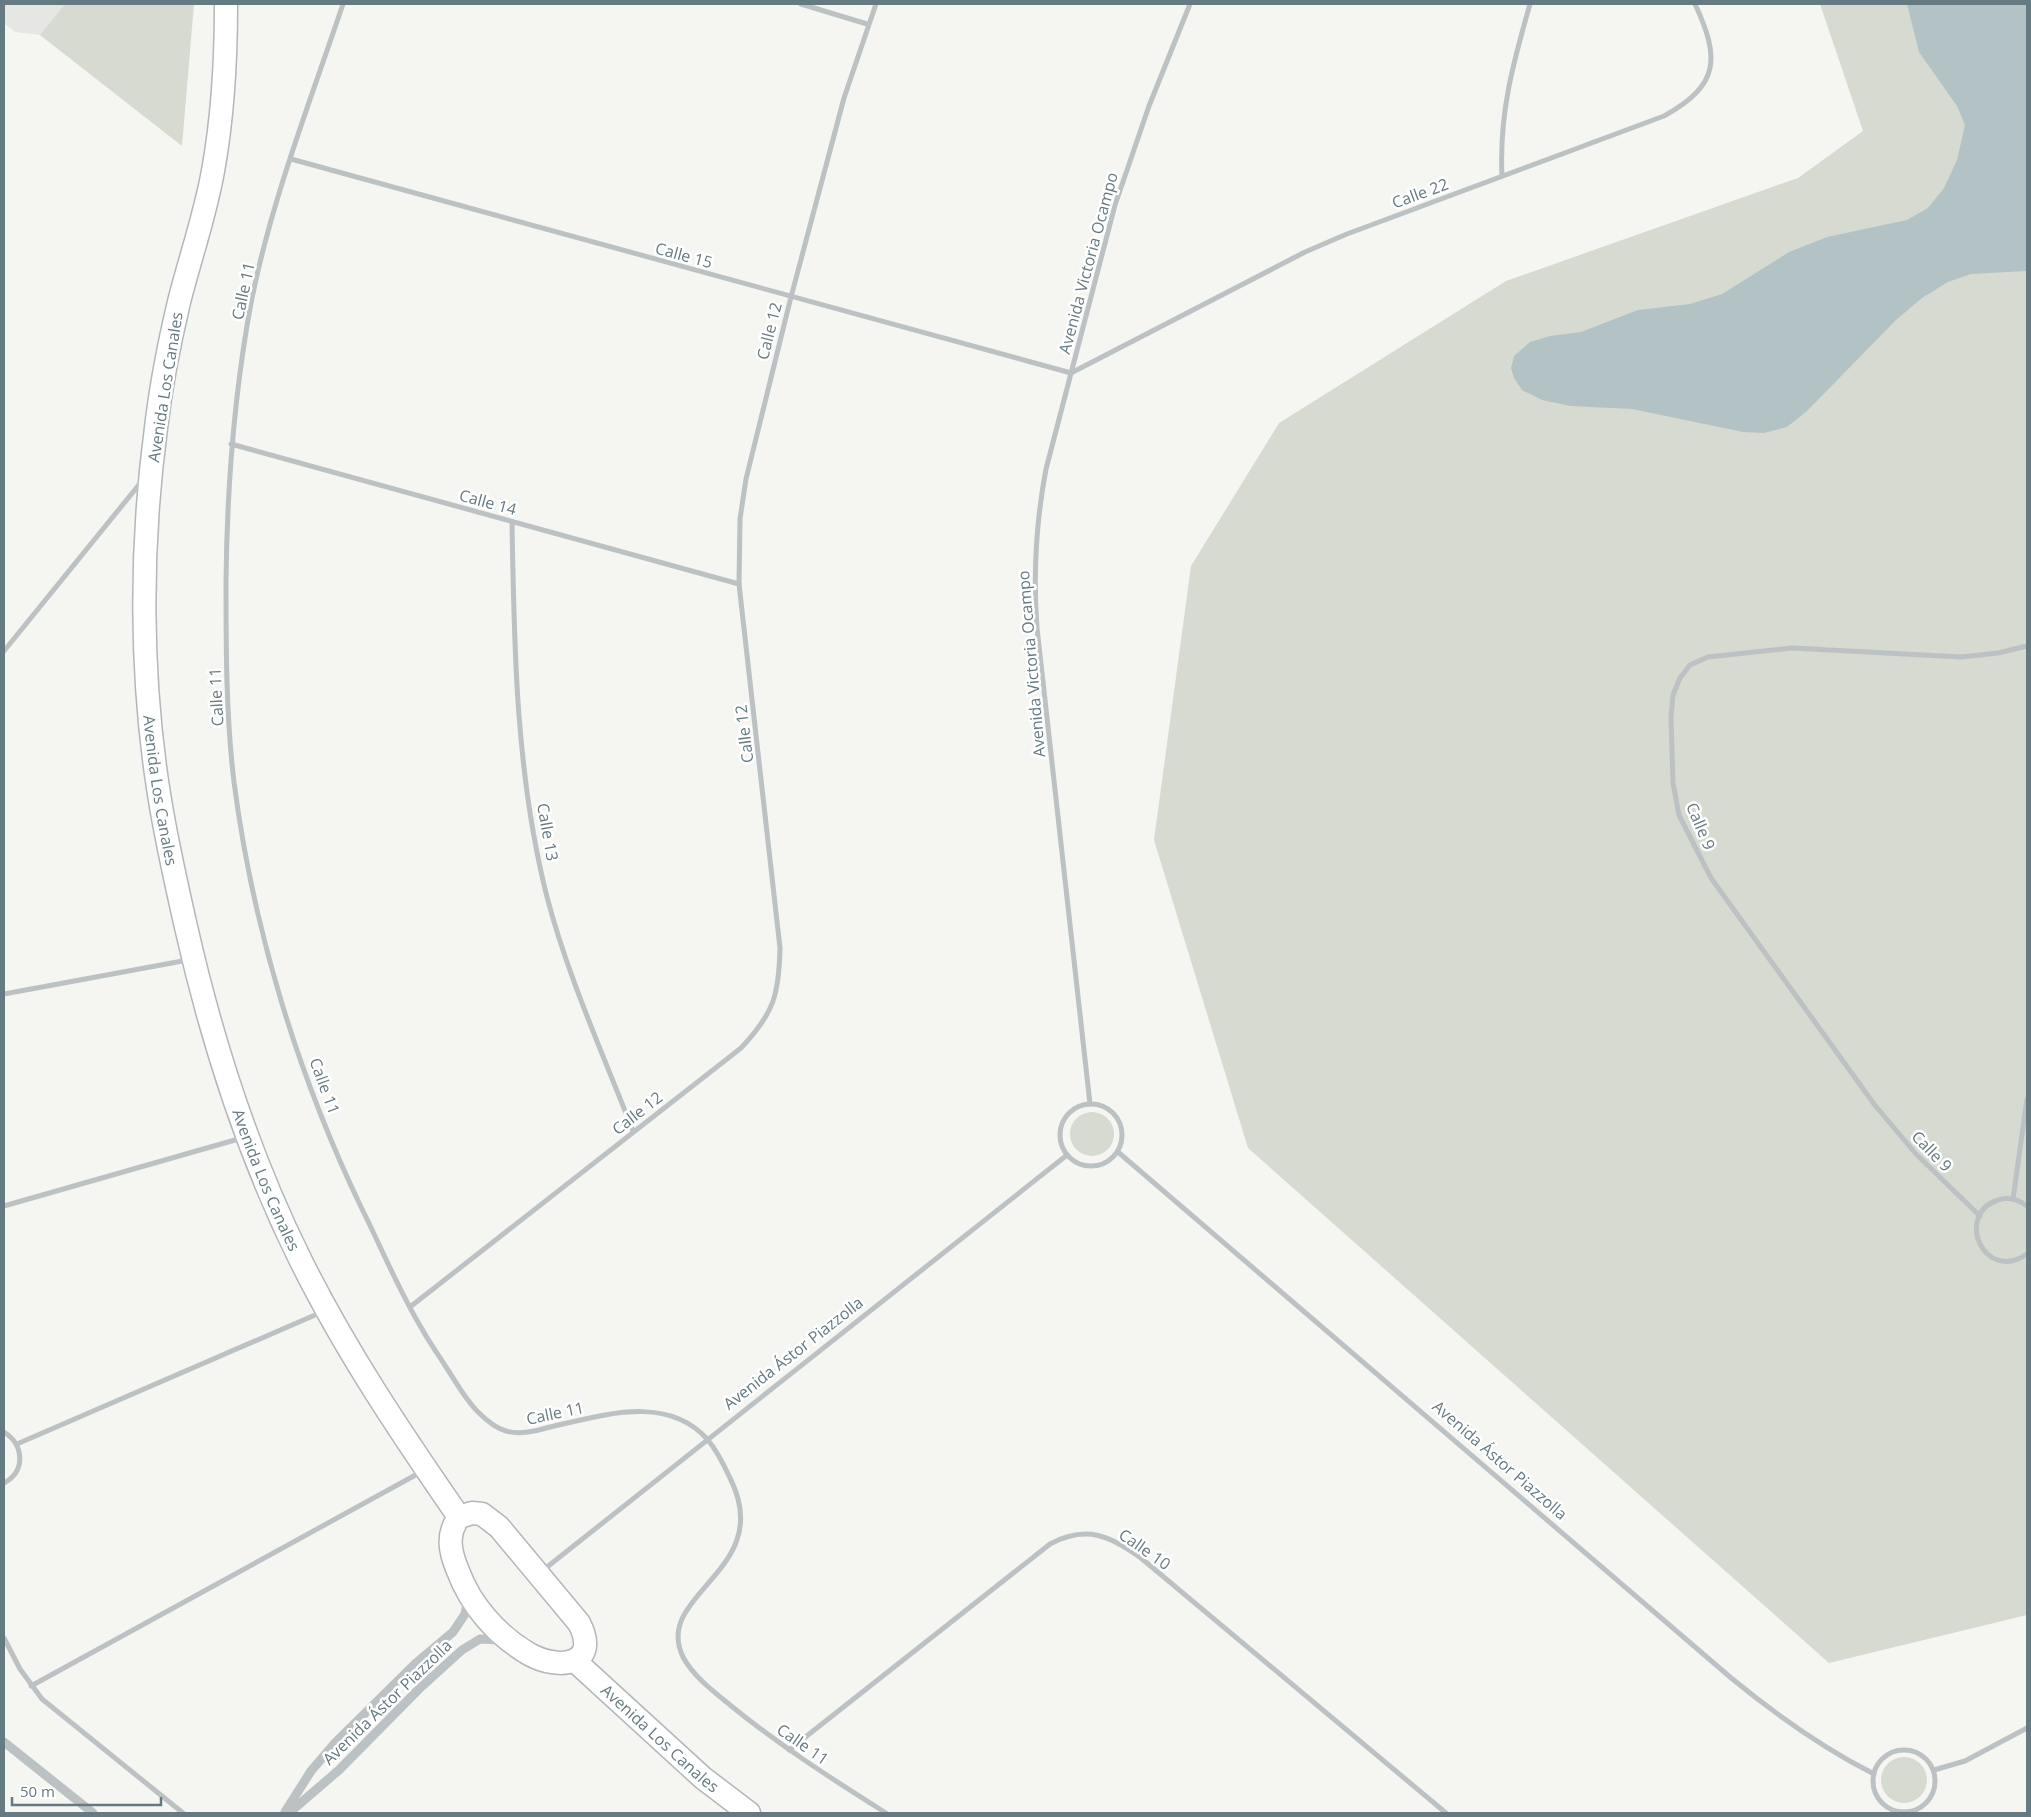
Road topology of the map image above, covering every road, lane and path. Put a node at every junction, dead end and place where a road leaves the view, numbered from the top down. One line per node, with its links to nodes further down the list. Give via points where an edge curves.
1 (226, 4): 14 (main road, Avenida Los Canales, via 220,129 213,171 167,356)
2 (343, 4): 9 (street, Calle 11)
3 (801, 4): 8 (street)
4 (876, 4): 8 (street, Calle 12)
5 (1190, 4): 12 (street, Avenida Victoria Ocampo, via 1131,156)
6 (1530, 4): 10 (street, via 1505,102)
7 (1695, 4): 10 (street, Calle 22, via 1708,32 1712,64 1706,80 1694,96 1664,116)
8 (867, 24): 11 (street, Calle 12)
9 (291, 159): 11 (street, Calle 15); 13 (street, Calle 11, via 252,300)
10 (1502, 176): 12 (street, Calle 22, via 1305,252)
11 (791, 297): 12 (street, Calle 15); 16 (street, Calle 12, via 746,479 740,519)
12 (1071, 373): 22 (street, Avenida Victoria Ocampo, via 1038,511 1034,592)
13 (231, 444): 15 (street, Calle 14); 32 (street, Calle 11, via 227,513 227,679 233,778 247,866 266,948 313,1092 340,1164)
14 (151, 470): 18 (street); 19 (main road, Avenida Los Canales, via 146,580 152,733 159,792)
15 (512, 522): 16 (street, Calle 14); 23 (street, Calle 13, via 514,656 521,738 547,896 566,956)
16 (739, 584): 23 (street, Calle 12, via 778,921 780,977 774,1004 760,1028 741,1048)
17 (2027, 646): 30 (street, Calle 9, via 1961,657 1792,648 1708,657 1690,665 1680,678 1673,695 1671,717 1673,783 1679,816 1711,878 1874,1104 1916,1154)
18 (4, 652)
19 (193, 959): 20 (street); 24 (main road, Avenida Los Canales, via 213,1034)
20 (4, 994)
21 (2027, 1099): 27 (street)
22 (1090, 1104): 25 (street, via 1100,1105 1116,1115 1123,1134); 26 (street, via 1080,1106 1065,1118 1060,1137)
23 (633, 1131): 32 (street, Calle 12)
24 (247, 1136): 28 (street); 33 (main road, Avenida Los Canales, via 299,1256)
25 (1118, 1152): 26 (street, via 1111,1160 1093,1167 1083,1166); 50 (street, Avenida Ástor Piazzolla, via 1737,1683 1799,1731)
26 (1067, 1155): 35 (street, Avenida Ástor Piazzolla)
27 (2013, 1199): 29 (street); 30 (street, via 1994,1202)
28 (4, 1206)
29 (2027, 1206)
30 (1980, 1216): 31 (street, via 1976,1226 1977,1237 1988,1255 2009,1262)
31 (2026, 1257)
32 (410, 1307): 35 (street, Calle 11, via 465,1396 490,1423 504,1430 520,1433 607,1415 654,1411 692,1425)
33 (327, 1310): 36 (street); 37 (main road, Avenida Los Canales, via 355,1362)
34 (4, 1432): 36 (street)
35 (708, 1440): 40 (street, Avenida Ástor Piazzolla); 48 (street, Calle 11, via 742,1504 742,1522 732,1554 686,1609 679,1626 679,1643 693,1671 719,1696)
36 (17, 1444): 38 (street, via 20,1463)
37 (426, 1469): 39 (main road, Avenida Los Canales); 45 (street)
38 (4, 1483)
39 (459, 1517): 40 (main road, via 472,1513 491,1520); 41 (main road, via 453,1526 450,1544)
40 (538, 1574): 44 (main road, via 585,1634 583,1653)
41 (468, 1594): 43 (main road, via 489,1622); 53 (street, Avenida Ástor Piazzolla, via 465,1614 453,1632 402,1675 321,1757)
42 (4, 1638): 45 (street)
43 (515, 1645): 44 (main road, via 544,1661 566,1664); 54 (street, Avenida Ástor Piazzolla, via 491,1638 471,1643 413,1695 339,1770)
44 (576, 1661): 55 (main road, Avenida Los Canales, via 689,1766)
45 (31, 1686): 52 (street, via 62,1716)
46 (2027, 1728): 49 (street, via 1965,1761)
47 (4, 1742): 51 (street)
48 (789, 1750): 56 (street, Calle 11); 57 (street, Calle 10, via 1050,1544 1067,1535 1086,1534 1106,1537 1141,1558)
49 (1934, 1770): 50 (street, via 1922,1754 1904,1749 1885,1756); 58 (street, via 1936,1780 1931,1798 1918,1808)
50 (1874, 1774): 58 (street, via 1876,1795 1888,1807)
51 (92, 1813)
52 (183, 1813)
53 (285, 1813)
54 (289, 1813)
55 (749, 1813)
56 (886, 1813)
57 (1446, 1813)
58 (1902, 1813)

